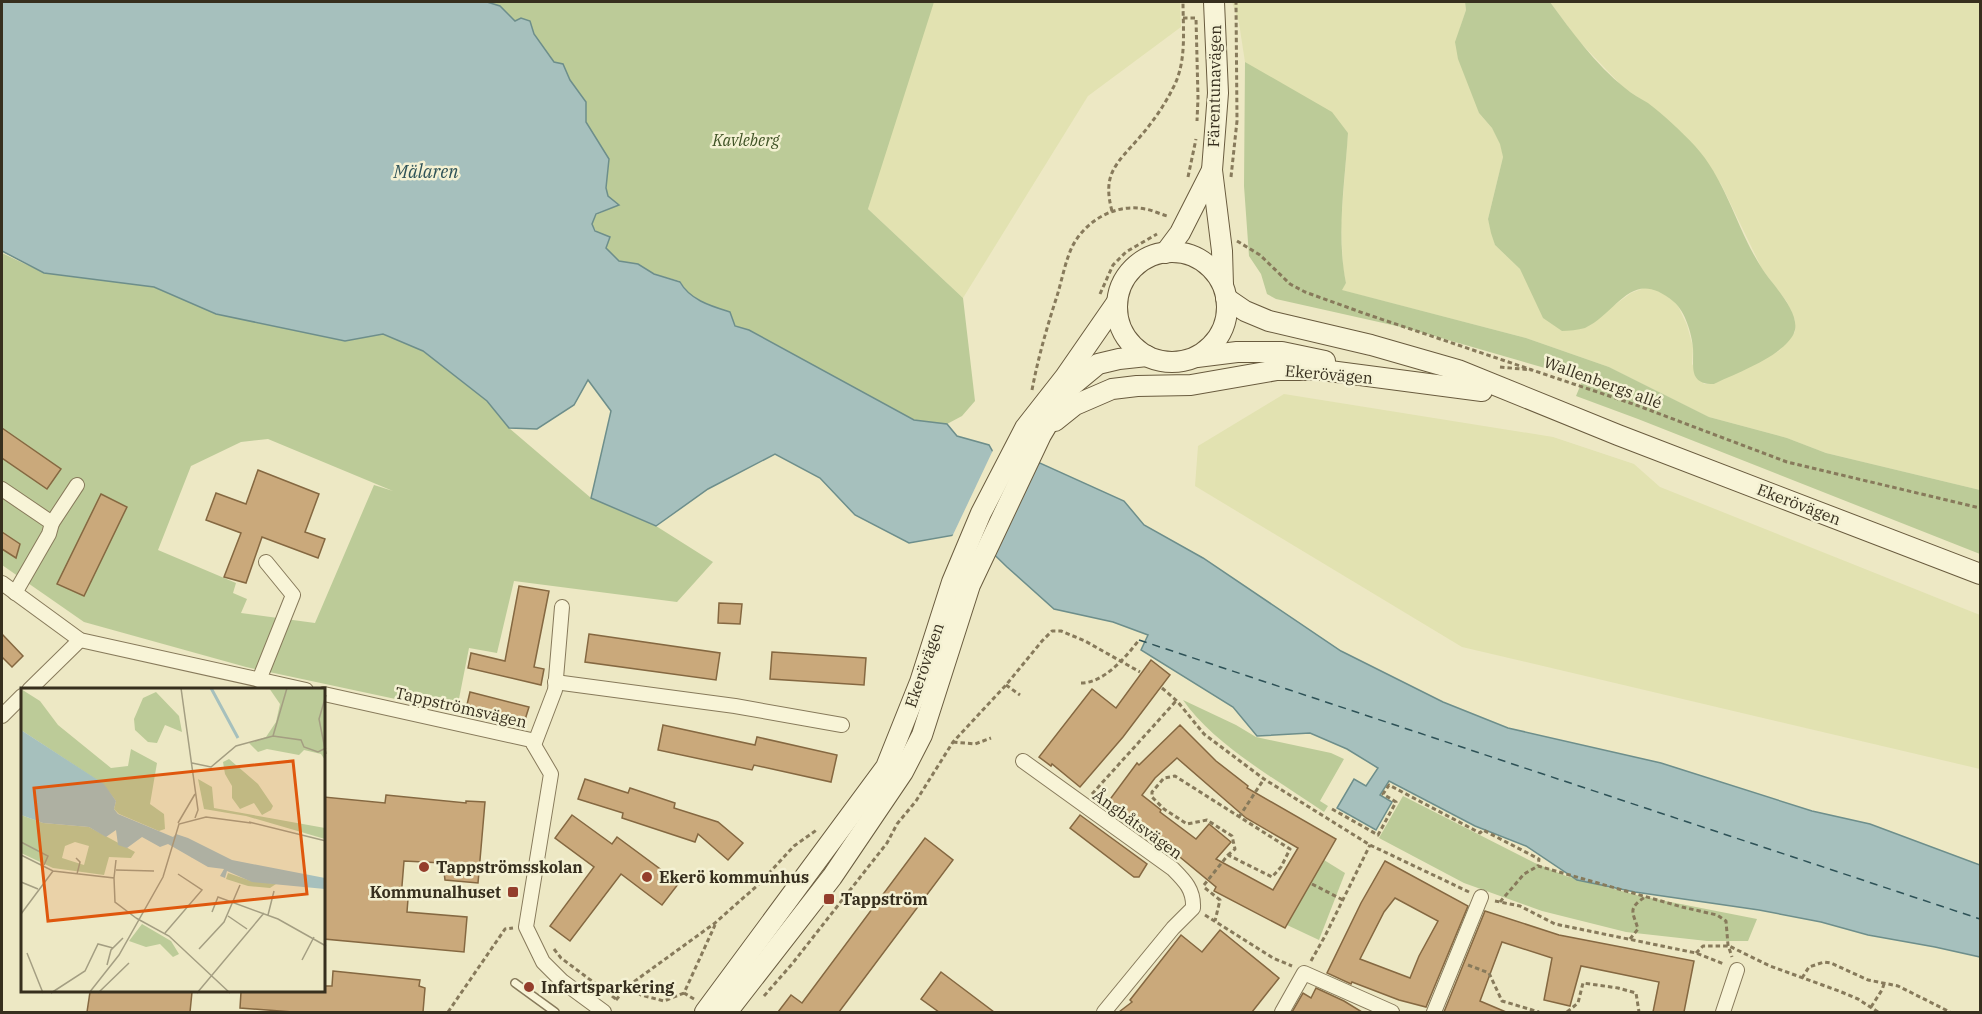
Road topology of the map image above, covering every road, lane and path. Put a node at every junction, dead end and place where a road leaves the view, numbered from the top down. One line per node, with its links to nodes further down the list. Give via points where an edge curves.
1 (1183, 2): 4 (path)
2 (1214, 2): 5 (main road, Färentunavägen, via 1218,93)
3 (1236, 2): 7 (path, via 1238,121)
4 (1183, 18): 6 (path, via 1196,18 1198,98 1196,139); 8 (path, via 1180,69 1174,87 1162,108 1114,166 1107,194)
5 (1212, 170): 12 (main road, Färentunavägen, via 1180,233); 13 (main road, Färentunavägen)
6 (1185, 185)
7 (1230, 186)
8 (1112, 211): 9 (path, via 1144,208 1169,218); 20 (path, via 1095,219 1072,247 1031,394)
9 (1174, 213)
10 (1160, 231): 15 (path, via 1113,265)
11 (1235, 240): 19 (path, Wallenbergs allé, via 1305,292)
12 (1165, 253): 13 (main road, via 1199,260 1208,266); 14 (main road, via 1147,258 1131,270)
13 (1224, 291): 17 (main road, via 1226,312 1220,334); 23 (main road, Ekerövägen, via 1245,311 1269,321 1458,370)
14 (1117, 302): 16 (main road, via 1123,331); 22 (main road, Ekerövägen, via 1065,377)
15 (1096, 303)
16 (1147, 357): 17 (main road, via 1174,362); 22 (main road, Ekerövägen, via 1098,364 1069,388)
17 (1197, 357): 21 (main road, Ekerövägen, via 1282,352)
18 (1491, 366): 19 (path)
19 (1537, 370): 26 (path, Wallenbergs allé, via 1787,462)
20 (1039, 387)
21 (1482, 391): 22 (main road, Ekerövägen, via 1322,370 1278,370 1191,385 1112,389 1075,405); 23 (main road, Ekerövägen)
22 (1036, 431): 82 (main road, Ekerövägen, via 981,513 886,767); 86 (main road, Ekerövägen, via 970,585 922,735 903,772 832,877)
23 (1618, 435): 29 (main road, Ekerövägen)
24 (77, 485): 27 (street)
25 (2, 489): 27 (street)
26 (1980, 508)
27 (52, 523): 31 (street)
28 (266, 562): 37 (street, via 293,595)
29 (1980, 574)
30 (2, 583): 31 (street)
31 (15, 592): 33 (street)
32 (562, 607): 38 (street)
33 (80, 640): 37 (street); 41 (street)
34 (1139, 640): 35 (path)
35 (1122, 662): 36 (path); 39 (path, via 1090,683); 40 (path, via 1085,641 1052,631)
36 (1140, 672)
37 (259, 680): 42 (street)
38 (555, 682): 49 (street); 52 (street)
39 (1081, 683)
40 (1006, 685): 45 (path); 51 (path)
41 (31, 688)
42 (297, 688)
43 (1162, 688): 47 (path)
44 (326, 694): 52 (street, Tappströmsvägen, via 531,740)
45 (1020, 695)
46 (21, 697): 48 (street)
47 (1177, 701): 54 (path, via 1204,734); 55 (path)
48 (2, 716)
49 (842, 725)
50 (991, 738): 51 (path, via 975,744)
51 (952, 742): 80 (path, via 887,843)
52 (534, 746): 85 (street, Tappströmsvägen, via 551,774 526,927 543,962)
53 (1023, 761): 55 (street, Ångbåtsvägen)
54 (1264, 779): 57 (path); 59 (path)
55 (1082, 804): 67 (street, Ångbåtsvägen, via 1173,869 1187,883)
56 (1332, 808): 61 (path, via 1378,835 1396,802 1383,795 1389,785 1539,859)
57 (1239, 817): 60 (path, via 1290,849 1282,868 1272,877); 60 (path, via 1175,776 1164,778 1152,792 1164,809 1187,824 1207,820 1232,836 1235,849)
58 (827, 823): 68 (path, via 794,846)
59 (1370, 845): 63 (path); 65 (path)
60 (1228, 855): 67 (path)
61 (1538, 866): 64 (path); 66 (path, via 1524,874)
62 (1312, 884): 65 (path)
63 (1481, 897): 66 (path); 72 (street)
64 (1646, 897): 69 (path, via 1632,908 1638,929); 70 (path, via 1717,915 1726,921)
65 (1343, 900): 74 (path)
66 (1500, 902): 69 (path, via 1520,906 1555,924)
67 (1193, 903): 74 (path, via 1273,958); 87 (street)
68 (715, 923): 78 (path); 79 (path)
69 (1630, 939): 71 (path)
70 (1728, 946): 71 (path, via 1703,946); 73 (path); 75 (path)
71 (1696, 953): 73 (path)
72 (1455, 960): 90 (street); 91 (path, via 1489,973 1502,1001)
73 (1737, 970): 94 (street)
74 (1304, 973): 88 (street); 89 (street)
75 (1802, 978): 77 (path, via 1809,967 1824,962); 83 (path)
76 (515, 982): 84 (lane)
77 (1884, 984): 83 (path); 96 (path, via 1898,986)
78 (628, 986): 79 (path, via 641,995 664,1000); 81 (path)
79 (684, 993): 82 (path)
80 (763, 996)
81 (616, 999)
82 (701, 1006)
83 (1871, 1007): 95 (path)
84 (555, 1012)
85 (604, 1012)
86 (727, 1012)
87 (1104, 1012)
88 (1282, 1012)
89 (1392, 1012)
90 (1434, 1012)
91 (1539, 1012)
92 (1567, 1012): 93 (path, via 1578,1003 1583,983 1636,993)
93 (1639, 1012)
94 (1724, 1012)
95 (1878, 1012)
96 (1950, 1012)

